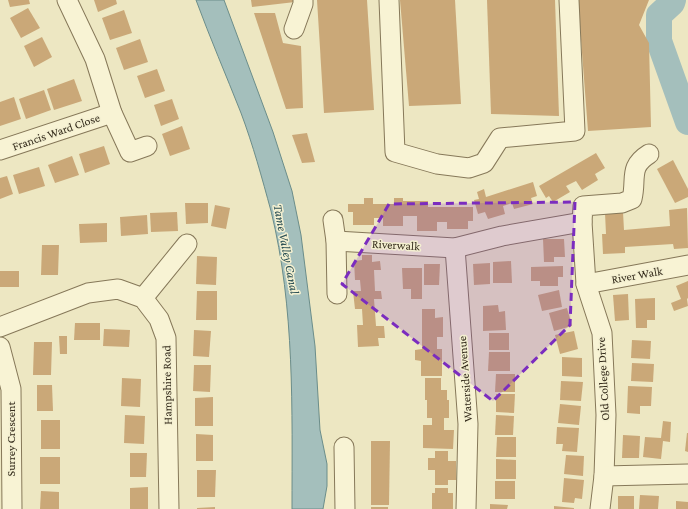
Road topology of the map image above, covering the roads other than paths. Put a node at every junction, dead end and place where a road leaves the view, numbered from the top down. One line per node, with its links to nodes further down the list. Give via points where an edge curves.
1 (67, 0): 6 (street, Francis Ward Close, via 95,59)
2 (303, 0): 5 (street)
3 (389, 0): 4 (street, via 395,152 437,164 469,168 484,163 500,138 575,131)
4 (569, 0)
5 (294, 29)
6 (112, 113): 7 (street, Francis Ward Close, via 130,152); 8 (street, Francis Ward Close)
7 (147, 146)
8 (0, 150)
9 (649, 154): 10 (street, via 636,166 632,199)
10 (583, 214): 14 (street); 16 (street, Old College Drive)
11 (333, 220): 12 (street)
12 (336, 241): 14 (street, Riverwalk); 17 (street)
13 (187, 244): 18 (street)
14 (455, 248): 27 (street, Waterside Avenue, via 468,424)
15 (688, 265): 16 (street, River Walk)
16 (586, 284): 23 (street, Old College Drive, via 602,334 606,415)
17 (337, 294)
18 (142, 298): 19 (street, via 118,289 88,293); 25 (street, Hampshire Road, via 159,319 166,338)
19 (0, 326)
20 (0, 347): 24 (street, Surrey Crescent, via 11,389)
21 (344, 447): 26 (street)
22 (688, 474): 23 (street)
23 (604, 476): 28 (street, Old College Drive)
24 (12, 509)
25 (169, 509)
26 (345, 509)
27 (466, 509)
28 (600, 509)

